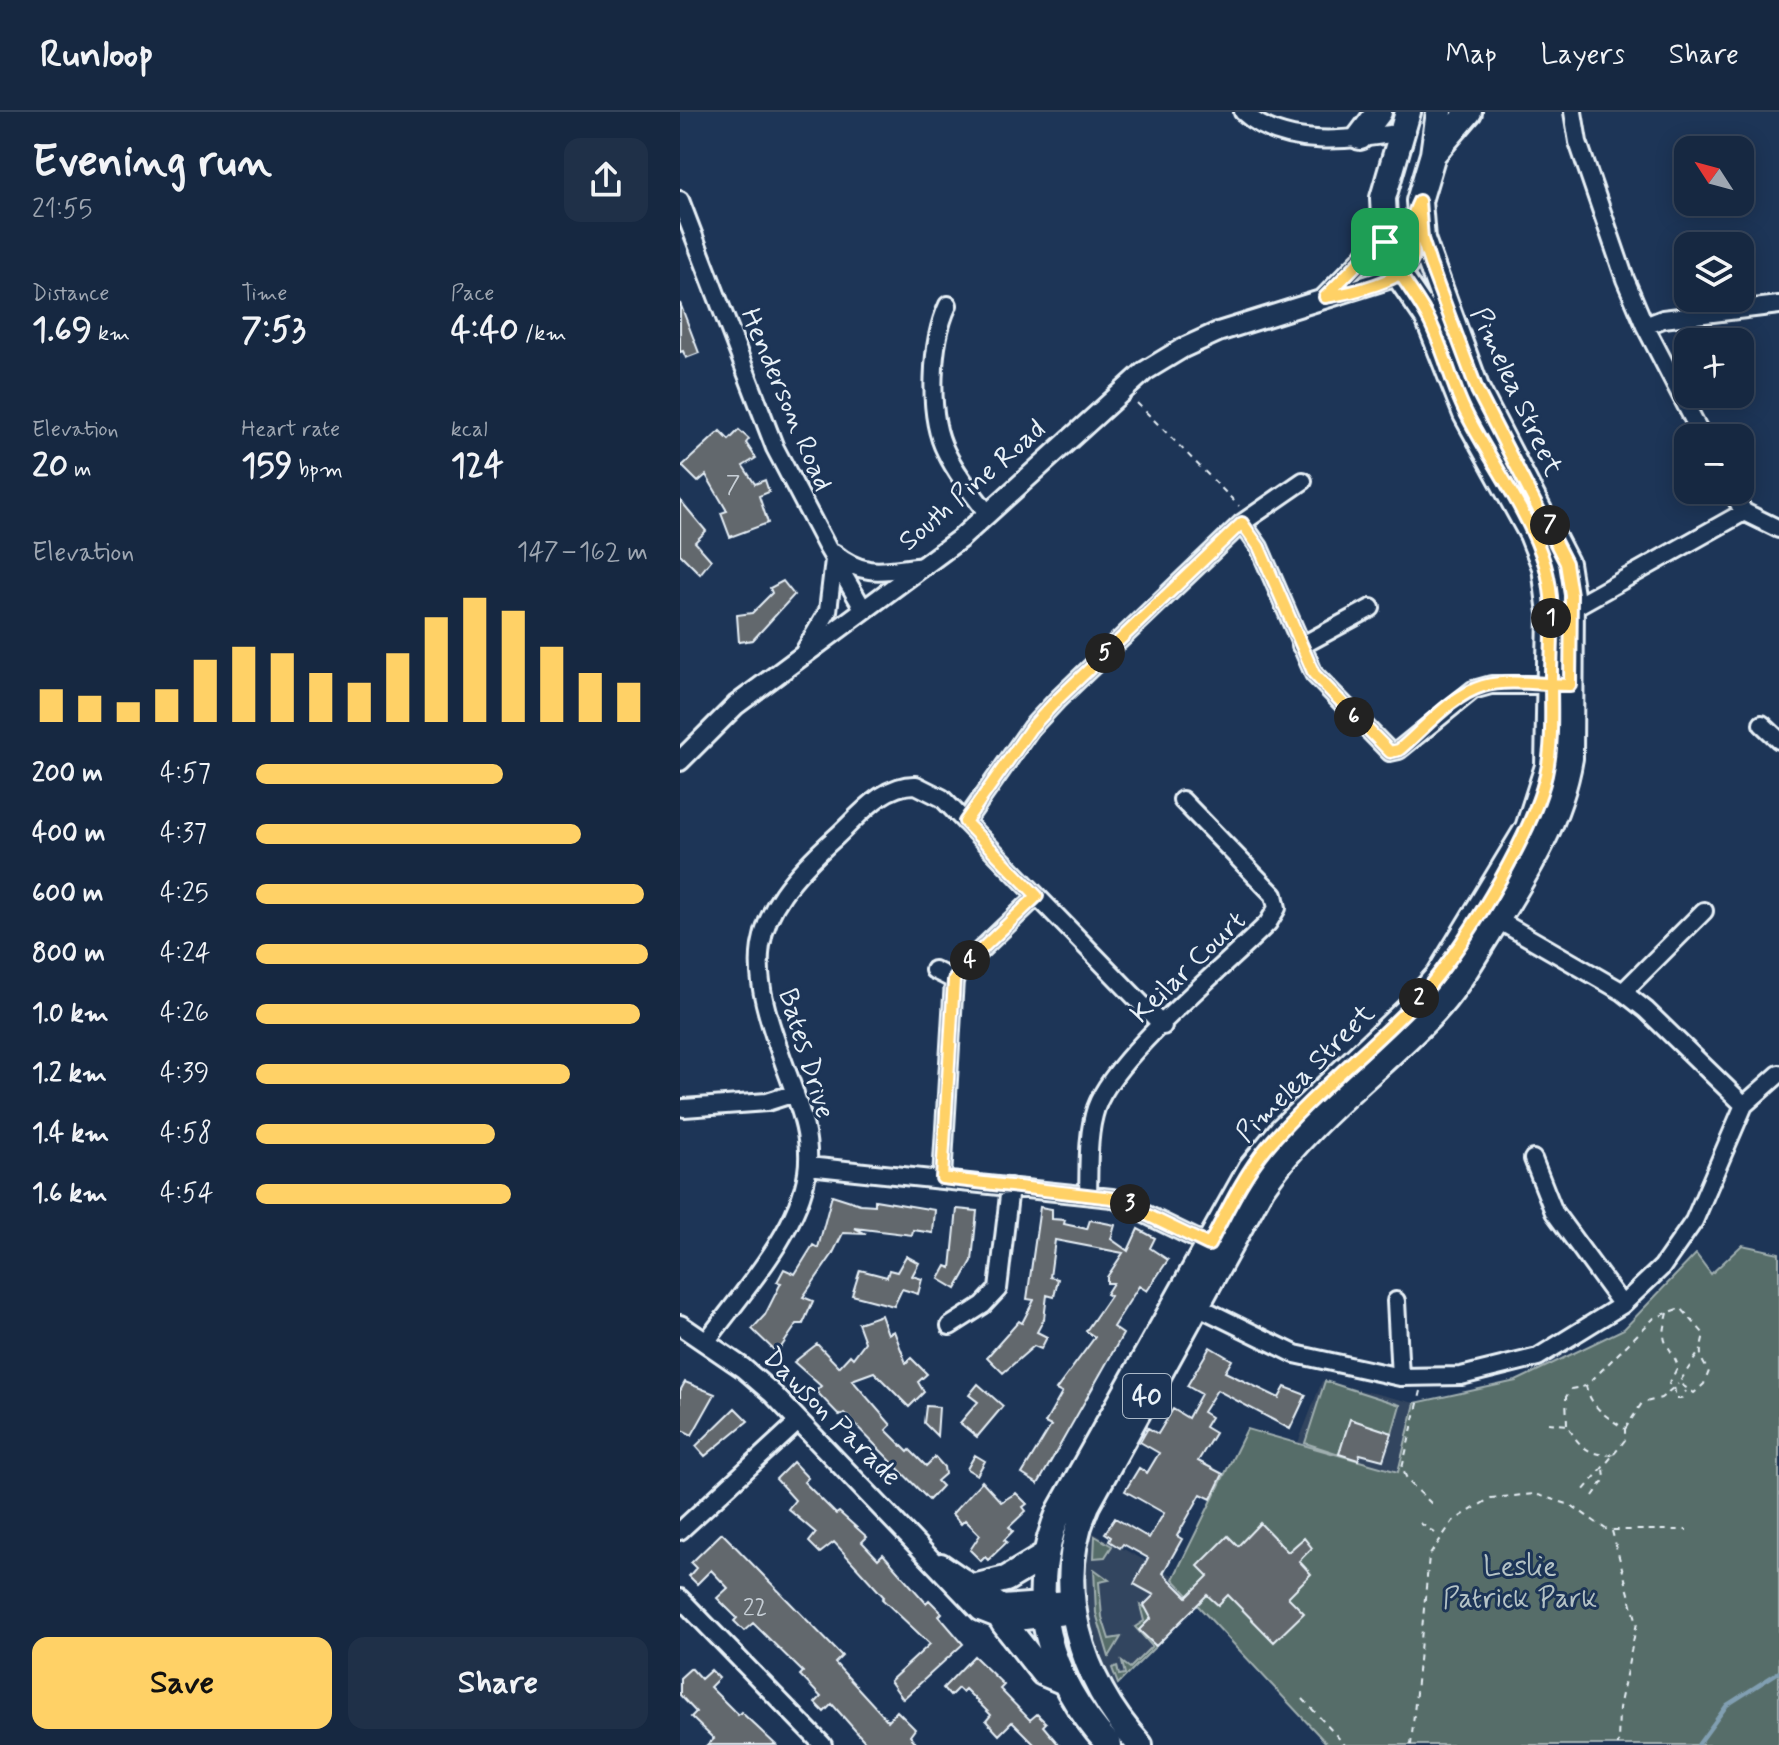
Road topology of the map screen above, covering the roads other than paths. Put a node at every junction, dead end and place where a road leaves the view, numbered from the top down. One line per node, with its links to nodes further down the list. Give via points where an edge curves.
1 (1243, 112): 7 (street, via 1264,127 1296,137)
2 (1379, 112): 7 (main road)
3 (1439, 112): 8 (main road, 40)
4 (1469, 112): 8 (main road)
5 (1573, 112): 17 (street, via 1578,142)
6 (1406, 122): 7 (street); 9 (main road, 40)
7 (1365, 137): 9 (street)
8 (1433, 154): 11 (main road, 40)
9 (1391, 171): 12 (main road, 40, via 1383,198)
10 (680, 200): 25 (street, Henderson Road, via 775,448)
11 (1419, 201): 13 (street, via 1410,218 1413,259); 28 (main road, Pimelea Street / 40, via 1422,239 1444,306 1477,390 1561,549)
12 (1383, 230): 13 (main road, 40); 14 (street, South Pine Road)
13 (1398, 274): 14 (street, South Pine Road); 32 (main road, Pimelea Street / 40, via 1428,318 1466,414 1540,550)
14 (1325, 297): 22 (street, South Pine Road, via 1218,332 1164,358)
15 (948, 305): 22 (street, via 935,348 936,417 944,449)
16 (1779, 305): 17 (street, via 1663,319)
17 (1645, 326): 18 (street)
18 (1696, 424)
19 (1303, 481): 23 (street)
20 (1739, 504): 21 (street)
21 (1744, 512): 24 (street); 28 (street)
22 (988, 514): 26 (street, South Pine Road)
23 (1242, 523): 30 (street, via 1259,547); 37 (street, via 1031,728)
24 (1779, 529)
25 (830, 553): 26 (street, via 854,568 874,572); 29 (street, Henderson Road); 31 (street, via 828,611)
26 (924, 566): 29 (street, South Pine Road)
27 (1371, 608): 30 (street)
28 (1571, 609): 32 (main road, Pimelea Street / 40)
29 (864, 610): 31 (street, South Pine Road)
30 (1301, 646): 32 (street, via 1314,674 1390,752 1473,690 1501,684)
31 (797, 661): 35 (street, South Pine Road, via 736,705)
32 (1560, 685): 40 (main road, Pimelea Street / 40, via 1570,758 1565,788 1550,828)
33 (1762, 724): 34 (street)
34 (1779, 740)
35 (680, 761)
36 (1182, 800): 44 (street, Keilar Court, via 1271,892 1278,906 1268,923)
37 (965, 822): 38 (street, Bates Drive); 46 (street, Bates Drive, via 926,788 892,789 809,861 779,899 761,947 759,987)
38 (1037, 896): 42 (street); 44 (street, Bates Drive)
39 (1704, 911): 43 (street)
40 (1488, 914): 43 (street); 54 (main road, Pimelea Street / 40, via 1458,983 1278,1166)
41 (934, 970): 42 (street)
42 (954, 980): 51 (street)
43 (1623, 992): 47 (street)
44 (1163, 1026): 53 (street, Keilar Court, via 1123,1066 1100,1100 1092,1128)
45 (1779, 1074): 47 (street)
46 (795, 1093): 48 (street, via 767,1102); 50 (street, Bates Drive, via 807,1133)
47 (1744, 1105): 57 (street, via 1694,1221 1662,1267)
48 (684, 1108)
49 (1533, 1159): 57 (street, via 1554,1212)
50 (808, 1166): 51 (street); 60 (street, Bates Drive, via 794,1216)
51 (942, 1178): 52 (street)
52 (1010, 1187): 53 (street); 59 (street, via 998,1289)
53 (1088, 1194): 54 (street, via 1122,1201)
54 (1218, 1250): 56 (main road, Pimelea Street / 40)
55 (1396, 1301): 61 (street)
56 (1189, 1302): 61 (street, via 1295,1354); 64 (main road, Pimelea Street / 40, via 1064,1502); 68 (main road, Pimelea Street / 40, via 1081,1518 1072,1552)
57 (1622, 1305): 61 (street, via 1538,1357 1494,1370)
58 (680, 1325): 60 (street, Dawson Parade)
59 (950, 1326)
60 (706, 1342): 62 (street, Dawson Parade, via 755,1377)
61 (1400, 1377)
62 (799, 1421): 63 (street); 65 (street, Dawson Parade)
63 (680, 1531)
64 (1046, 1555): 66 (main road, via 1006,1579); 69 (main road, Pimelea Street / 40)
65 (935, 1560): 66 (street, Dawson Parade); 70 (street, Dawson Parade, via 950,1584 973,1605)
66 (973, 1587): 69 (street, Dawson Parade, via 1002,1605)
67 (680, 1598): 72 (street)
68 (1072, 1607): 69 (street, Dawson Parade); 74 (main road, 40, via 1094,1674)
69 (1042, 1612): 70 (street, Dawson Parade); 71 (main road, 40)
70 (1003, 1622): 71 (main road, via 1043,1673)
71 (1062, 1681): 73 (main road, 40)
72 (823, 1745)
73 (1109, 1745)
74 (1140, 1745)

